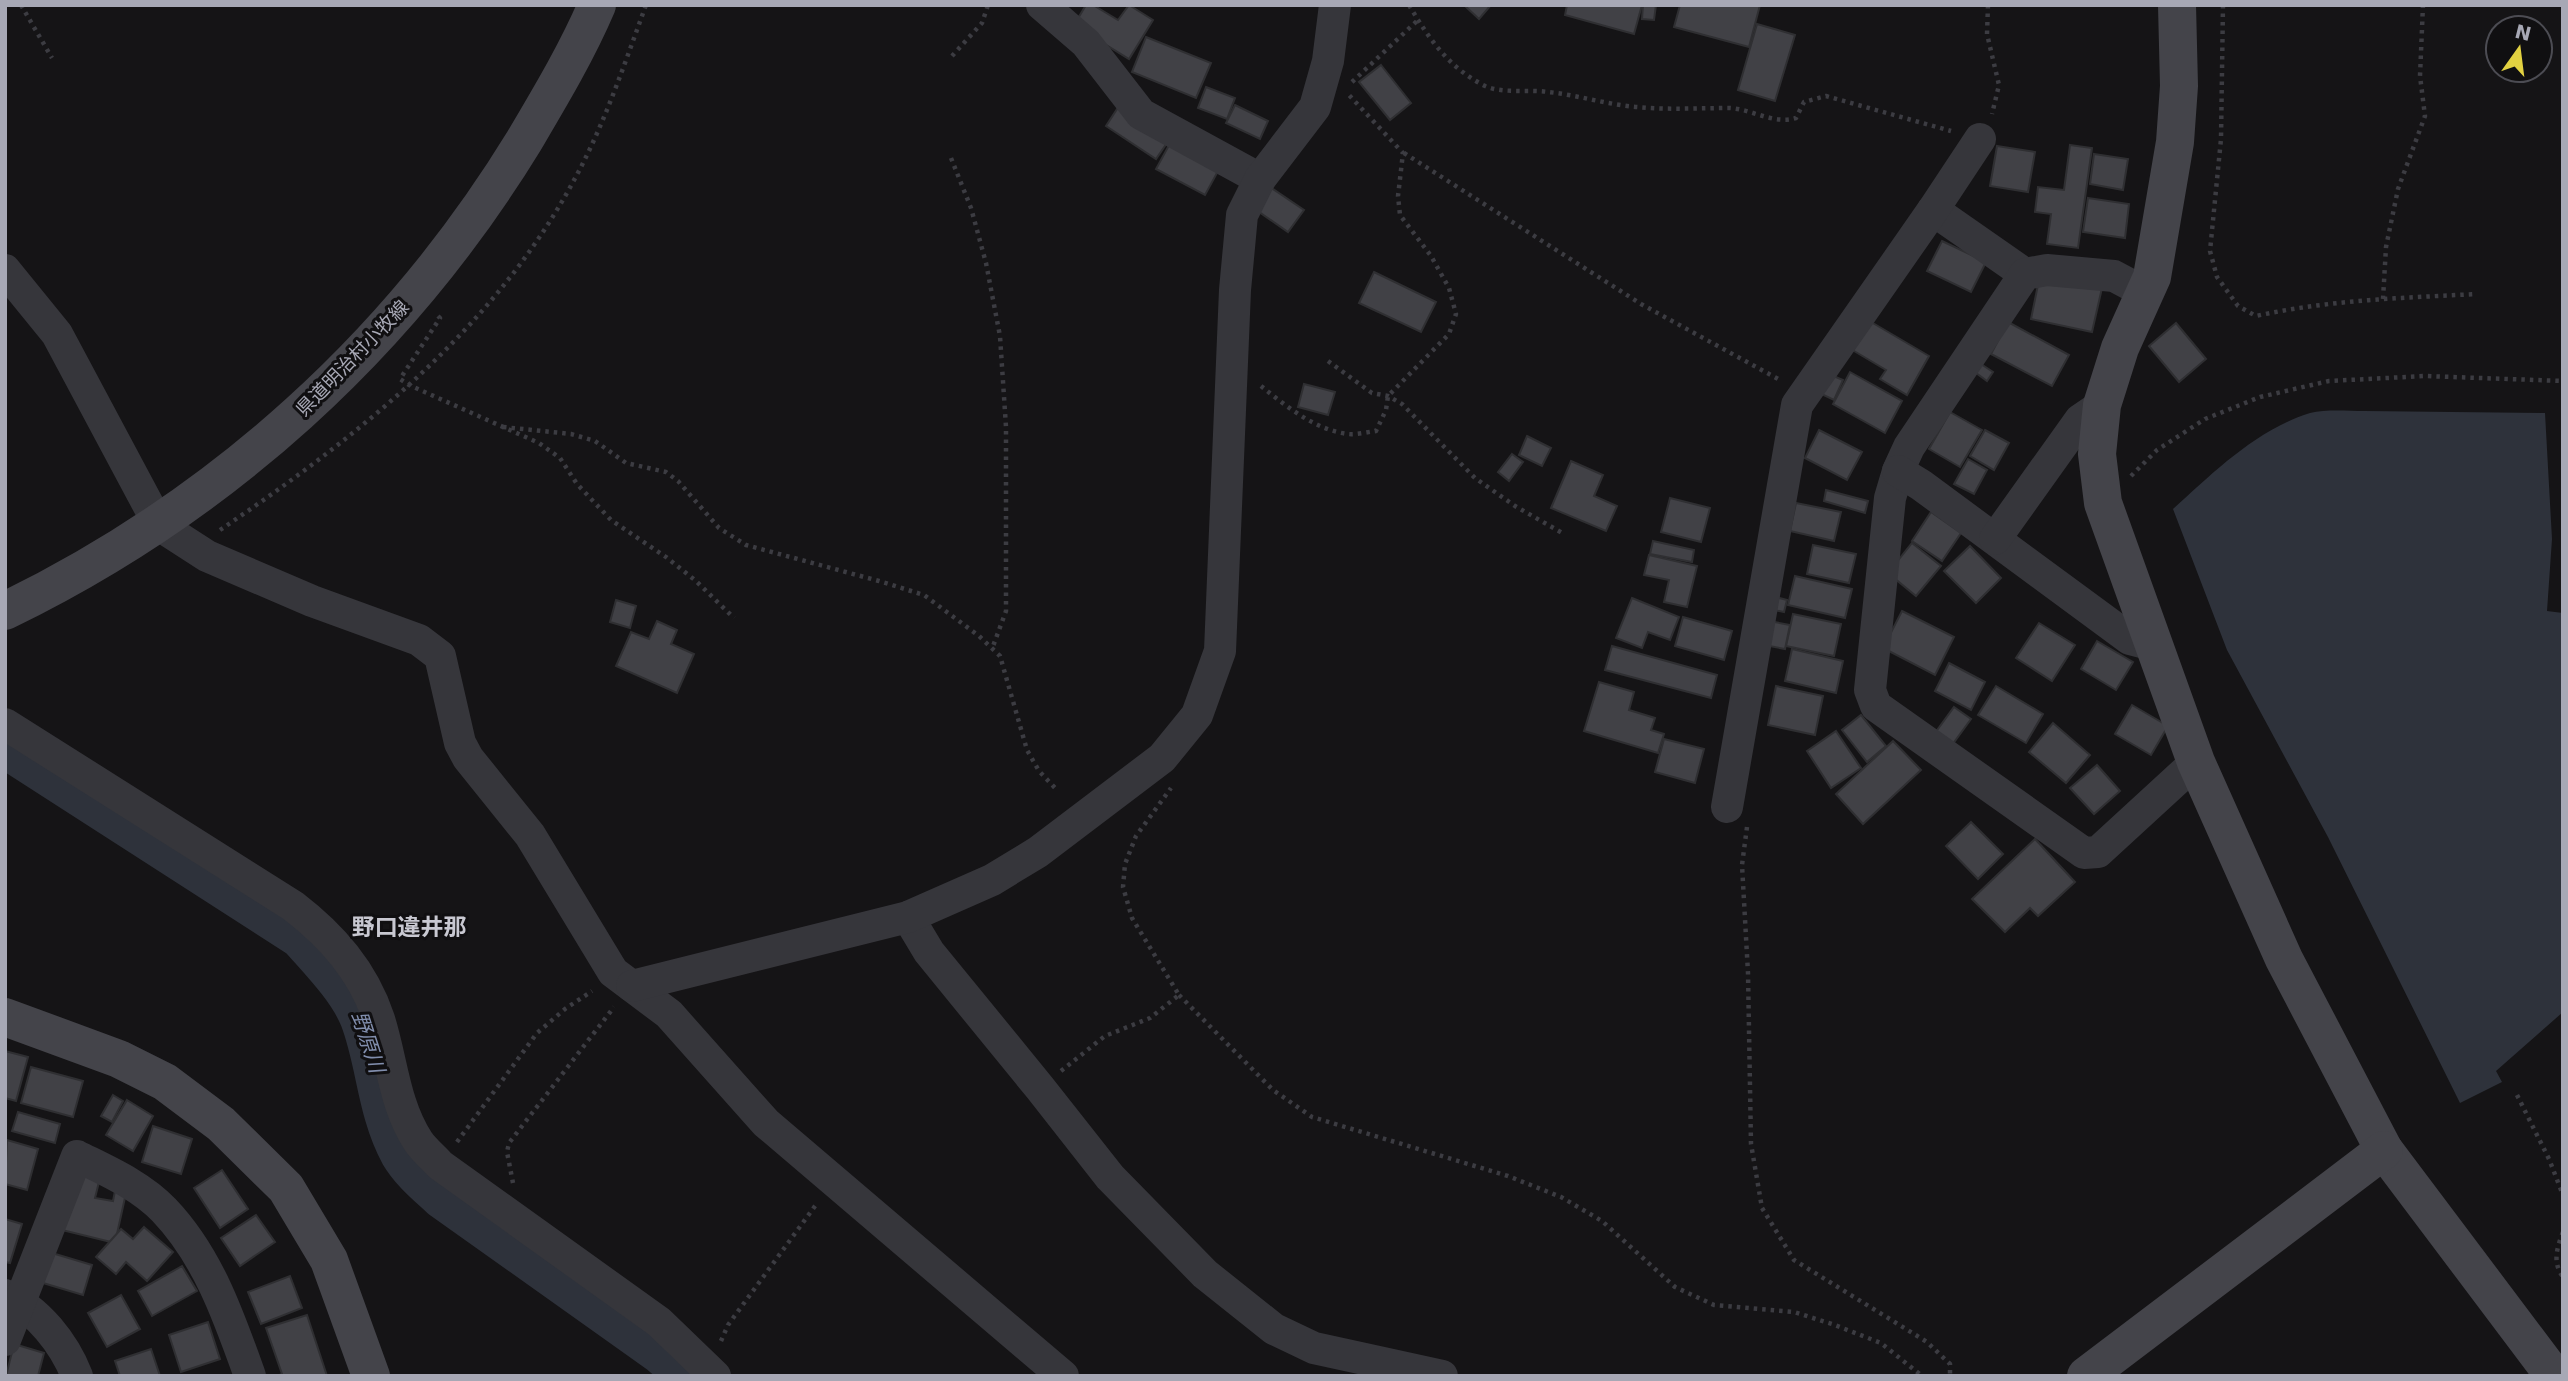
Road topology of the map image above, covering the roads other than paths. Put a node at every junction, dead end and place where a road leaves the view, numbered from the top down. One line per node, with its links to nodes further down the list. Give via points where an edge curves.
1 (597, 5): 13 (street, 県道明治村小牧線, via 542,111 491,195 416,291 369,346 268,441)
2 (1042, 5): 6 (street, via 1086,43 1141,114)
3 (1335, 5): 6 (street, via 1328,61 1315,107)
4 (2177, 5): 10 (street, via 2175,142 2152,277)
5 (1980, 139): 7 (street)
6 (1259, 180): 20 (street, via 1242,215 1220,651 1197,715 1162,758 1038,852 992,880)
7 (1933, 211): 9 (street); 19 (street, via 1797,405)
8 (5, 270): 13 (street, via 57,334)
9 (2025, 274): 10 (street, via 2047,270 2114,276); 12 (street, via 1909,447)
10 (2144, 292): 11 (street)
11 (2102, 405): 14 (street, via 2080,420); 16 (street, via 2097,454 2103,503)
12 (1898, 471): 14 (street); 18 (street, via 1890,498 1870,690 1876,706 2084,853 2098,852)
13 (159, 525): 15 (street, 県道明治村小牧線); 21 (street, via 207,556 419,640 440,656 460,743 468,758 530,835 613,972)
14 (1995, 539): 16 (street, via 2130,639)
15 (5, 611)
16 (2153, 645): 18 (street)
17 (5, 724): 26 (street, via 319,926 362,979 379,1018 400,1105 419,1142 440,1165 659,1322)
18 (2196, 762): 23 (street, via 2284,959)
19 (1727, 807)
20 (908, 917): 21 (street); 31 (street, via 929,952 1110,1177 1205,1273 1274,1329 1314,1348)
21 (625, 980): 30 (street, via 669,1014 766,1123)
22 (5, 1017): 29 (street, via 119,1059 165,1082 222,1124 286,1188 329,1260)
23 (2384, 1150): 32 (street); 33 (street)
24 (12, 1298): 25 (street); 27 (street, via 68,1353); 28 (street, via 77,1156 126,1180 163,1209 189,1242 211,1276)
25 (5, 1340)
26 (712, 1373)
27 (77, 1376)
28 (250, 1376)
29 (371, 1376)
30 (1063, 1376)
31 (1442, 1376)
32 (2085, 1376)
33 (2554, 1376)

